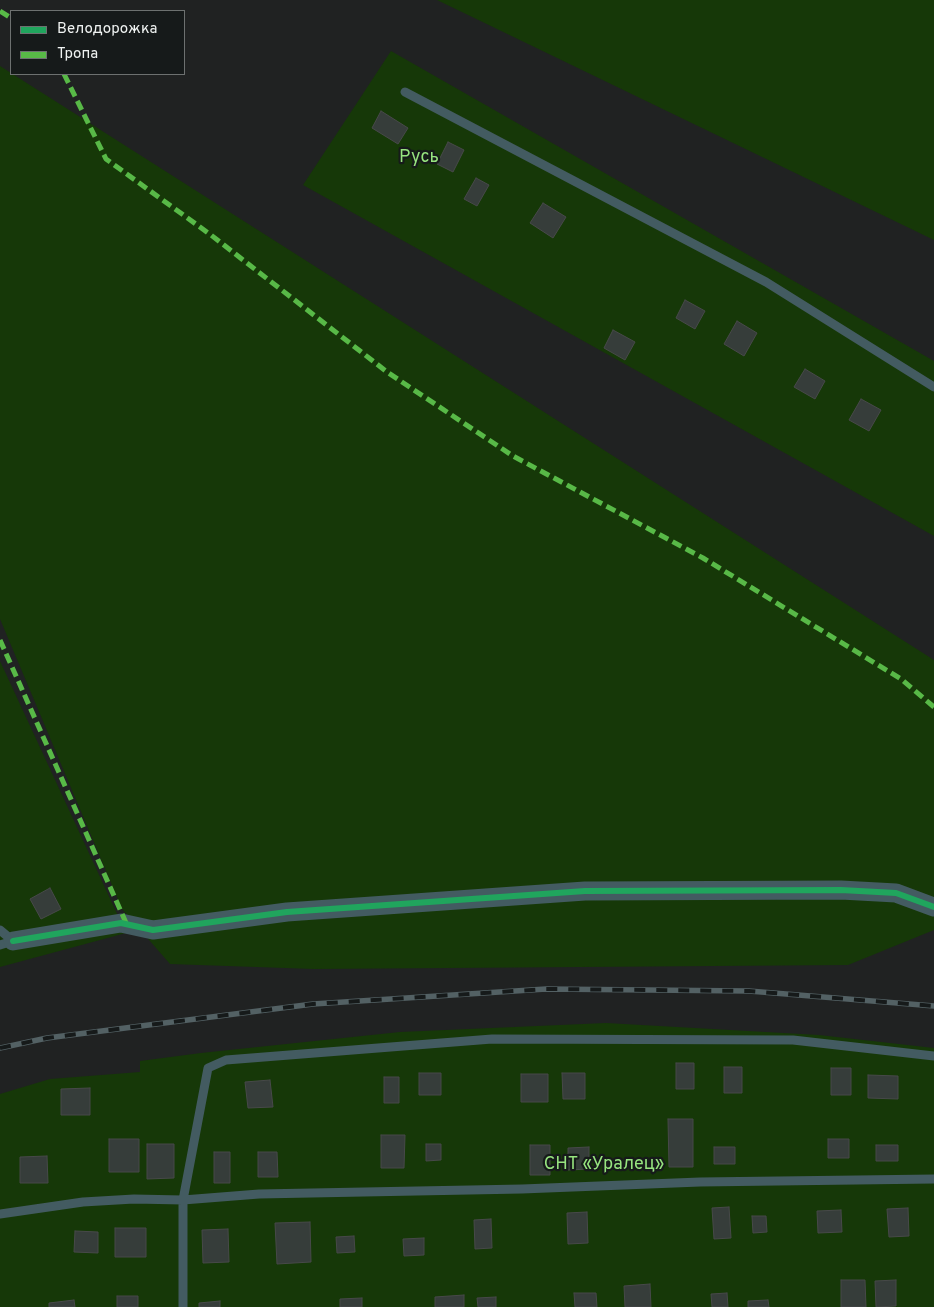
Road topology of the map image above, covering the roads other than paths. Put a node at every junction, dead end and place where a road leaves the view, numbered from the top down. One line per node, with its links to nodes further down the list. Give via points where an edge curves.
1 (405, 92): 2 (lane, via 766,282)
2 (934, 387)
3 (934, 907): 4 (street, via 896,893 585,891 287,912 153,930 121,923)
4 (4, 939)
5 (934, 1056): 7 (lane, via 793,1040 492,1039 226,1060 208,1068)
6 (934, 1179): 7 (lane, via 259,1194)
7 (183, 1200): 8 (lane, via 83,1202); 9 (lane)
8 (0, 1214)
9 (183, 1307)

